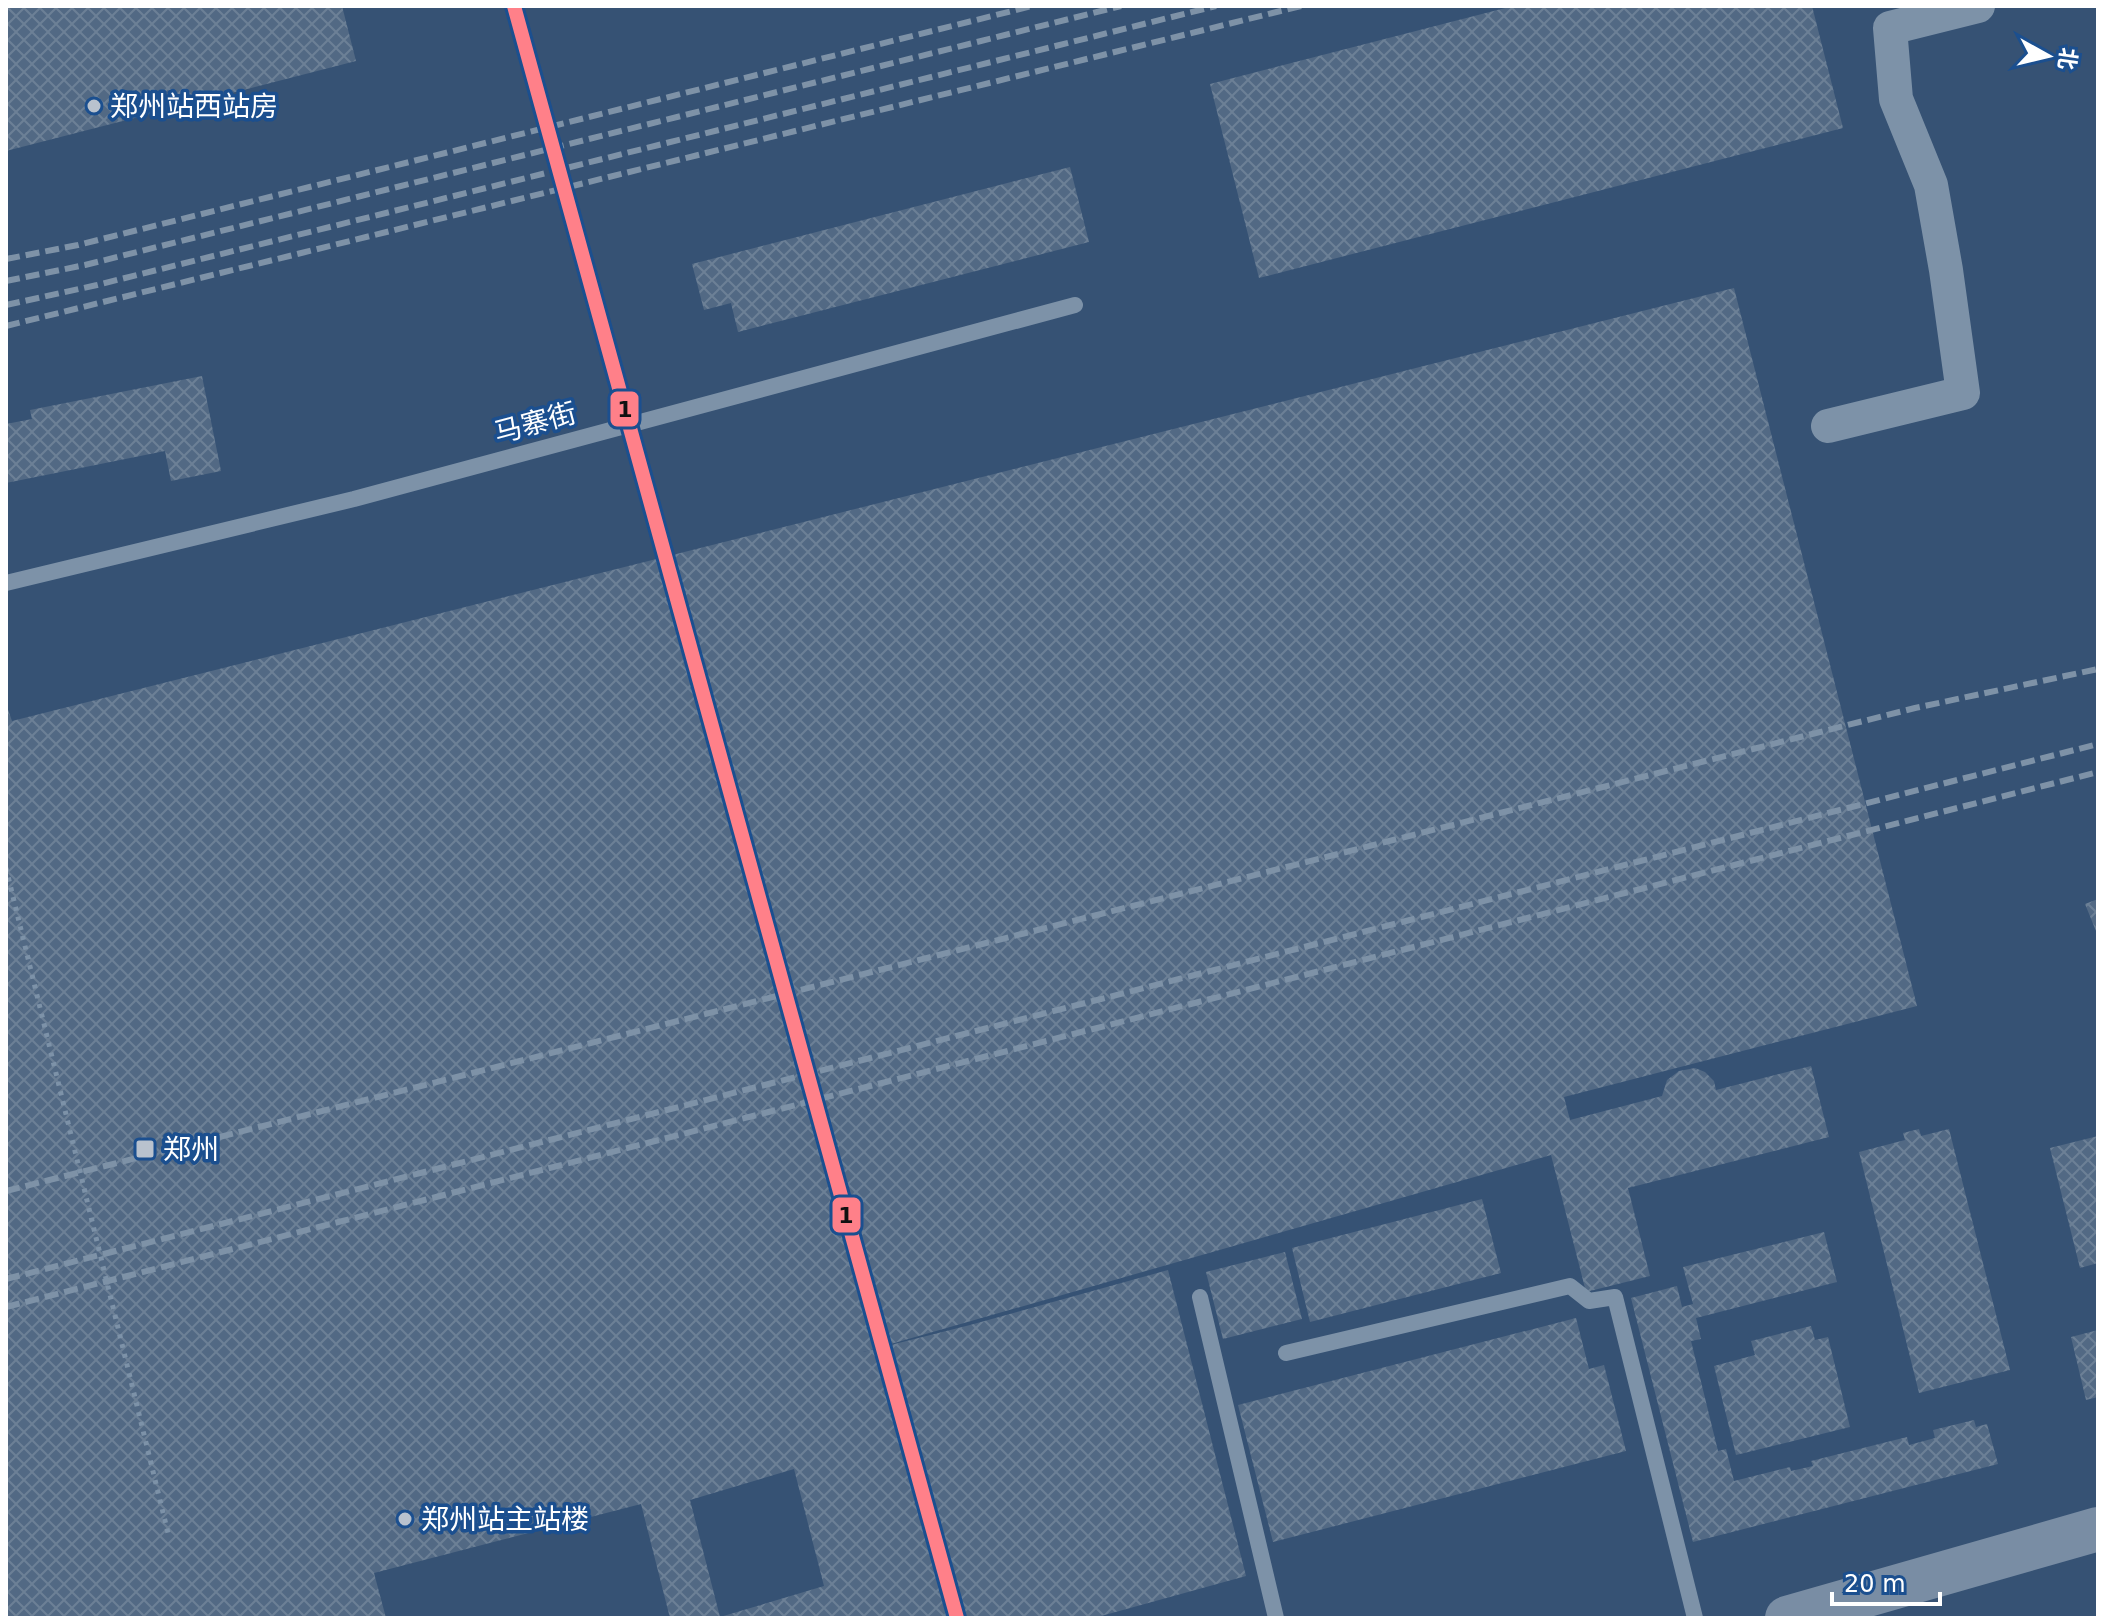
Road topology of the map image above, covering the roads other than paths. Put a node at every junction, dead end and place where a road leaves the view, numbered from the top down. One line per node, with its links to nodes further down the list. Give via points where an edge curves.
1 (1978, 6): 3 (street, via 1890,28 1896,99 1931,185 1963,393)
2 (1075, 305): 4 (lane, 马寨街, via 369,495)
3 (1828, 426)
4 (6, 583)
5 (1200, 1297): 8 (lane)
6 (1286, 1353): 9 (lane, via 1570,1286 1589,1301 1615,1297)
7 (2098, 1529): 10 (street)
8 (1276, 1618)
9 (1695, 1618)
10 (1787, 1618)

